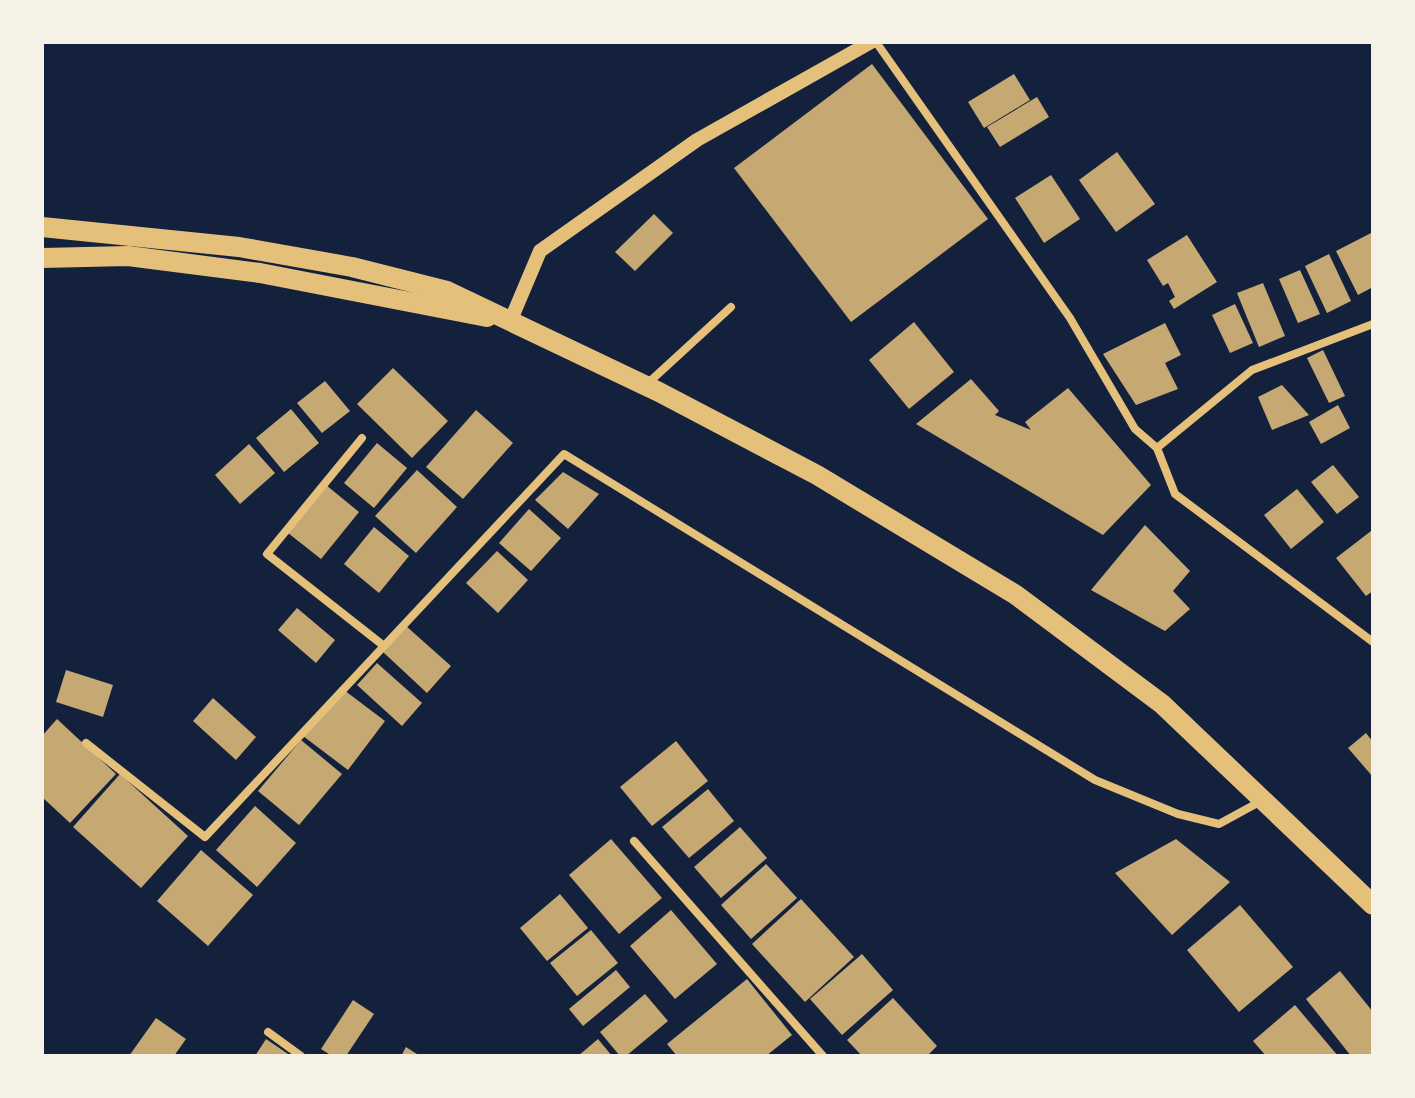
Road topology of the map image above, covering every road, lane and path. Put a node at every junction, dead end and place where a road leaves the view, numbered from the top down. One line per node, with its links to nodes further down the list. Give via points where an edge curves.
1 (873, 42): 5 (street, via 697,140 540,251); 9 (street, via 1070,318 1135,429)
2 (42, 227): 5 (main road, via 239,247 352,267 447,291)
3 (42, 258): 5 (main road, via 128,256 231,269)
4 (731, 307): 7 (street)
5 (510, 322): 7 (main road)
6 (1373, 324): 9 (street, via 1252,370)
7 (645, 385): 13 (main road, via 817,475 1016,595 1162,704)
8 (362, 438): 11 (street, via 267,554)
9 (1157, 448): 10 (street, via 1175,494)
10 (1373, 642)
11 (384, 646): 12 (street, via 205,837); 13 (street, via 564,454 1095,780 1178,814 1219,824)
12 (86, 743)
13 (1264, 800): 15 (main road)
14 (634, 841): 18 (street)
15 (1373, 905)
16 (268, 1032): 17 (street)
17 (301, 1056)
18 (823, 1056)

